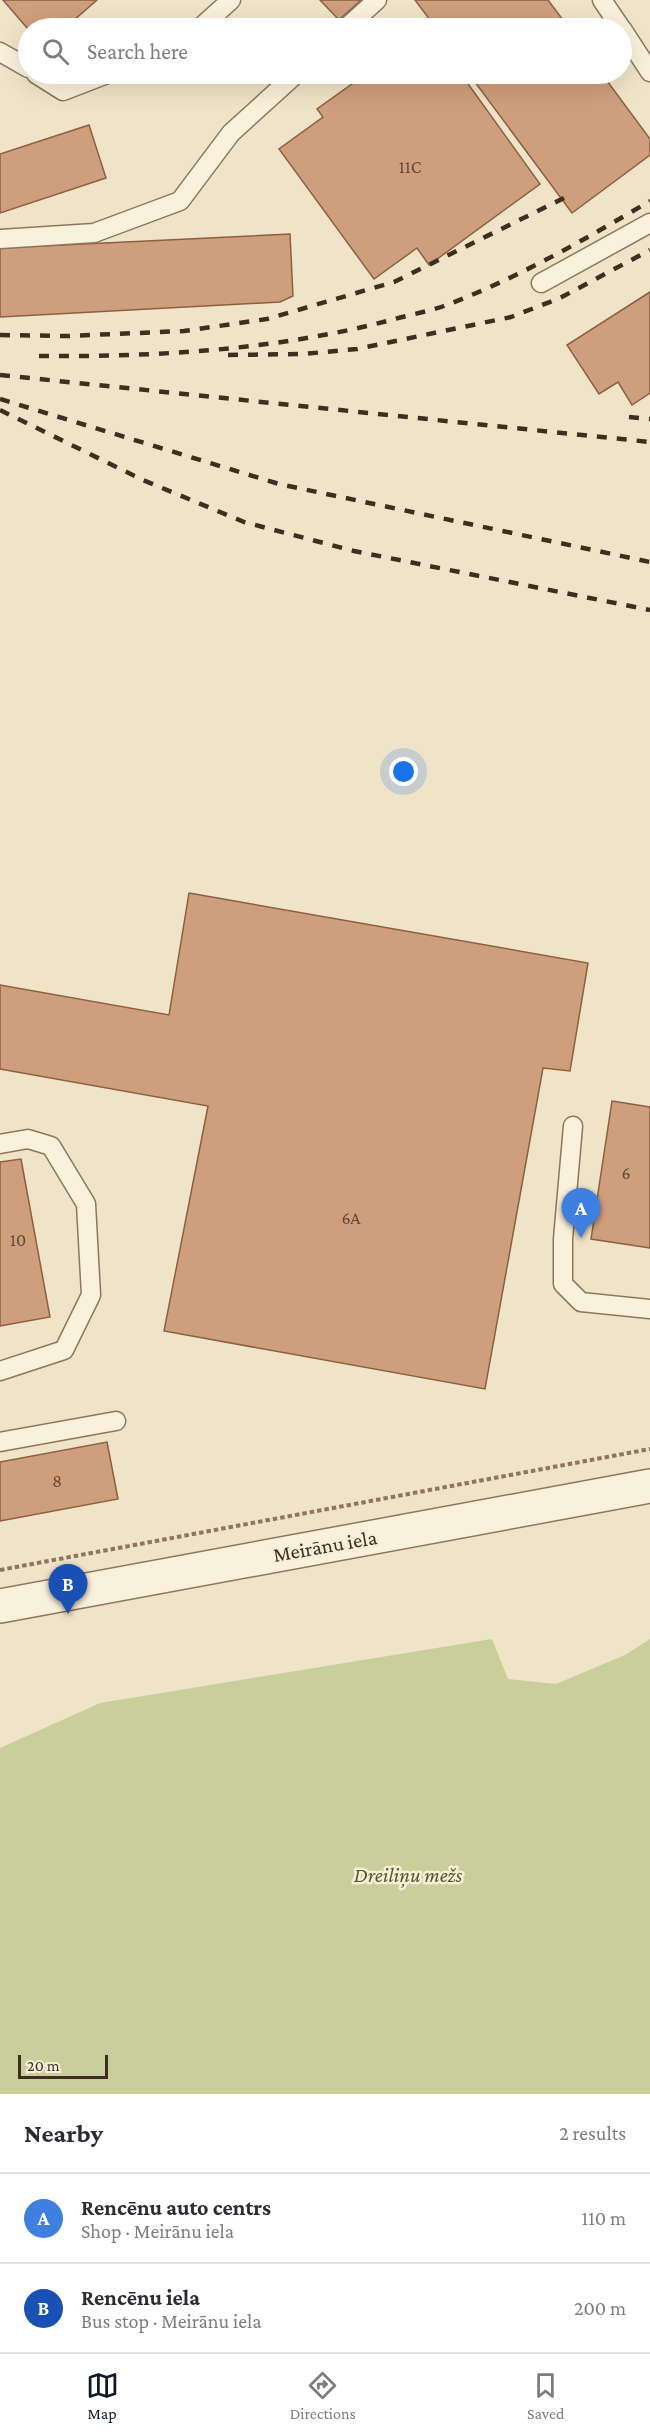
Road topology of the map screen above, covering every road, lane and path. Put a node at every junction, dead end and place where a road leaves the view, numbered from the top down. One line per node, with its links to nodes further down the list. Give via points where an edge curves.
1 (231, 0): 4 (lane)
2 (377, 0): 5 (lane)
3 (602, 0): 6 (lane)
4 (211, 18)
5 (357, 18)
6 (614, 18)
7 (632, 45): 10 (lane)
8 (0, 52): 9 (lane)
9 (18, 62)
10 (650, 72)
11 (52, 84): 12 (lane, via 63,91)
12 (81, 84)
13 (285, 84): 15 (lane, via 231,133 180,201 94,233)
14 (650, 223): 16 (lane)
15 (0, 239)
16 (541, 283)
17 (573, 1126): 19 (lane, via 563,1284 580,1302)
18 (0, 1144): 20 (lane, via 28,1139 51,1146 86,1204 91,1295 64,1350)
19 (650, 1310)
20 (0, 1371)
21 (116, 1421): 22 (lane)
22 (0, 1442)
23 (650, 1449): 25 (path)
24 (650, 1486): 26 (street, Meirānu iela)
25 (0, 1570)
26 (0, 1606)

